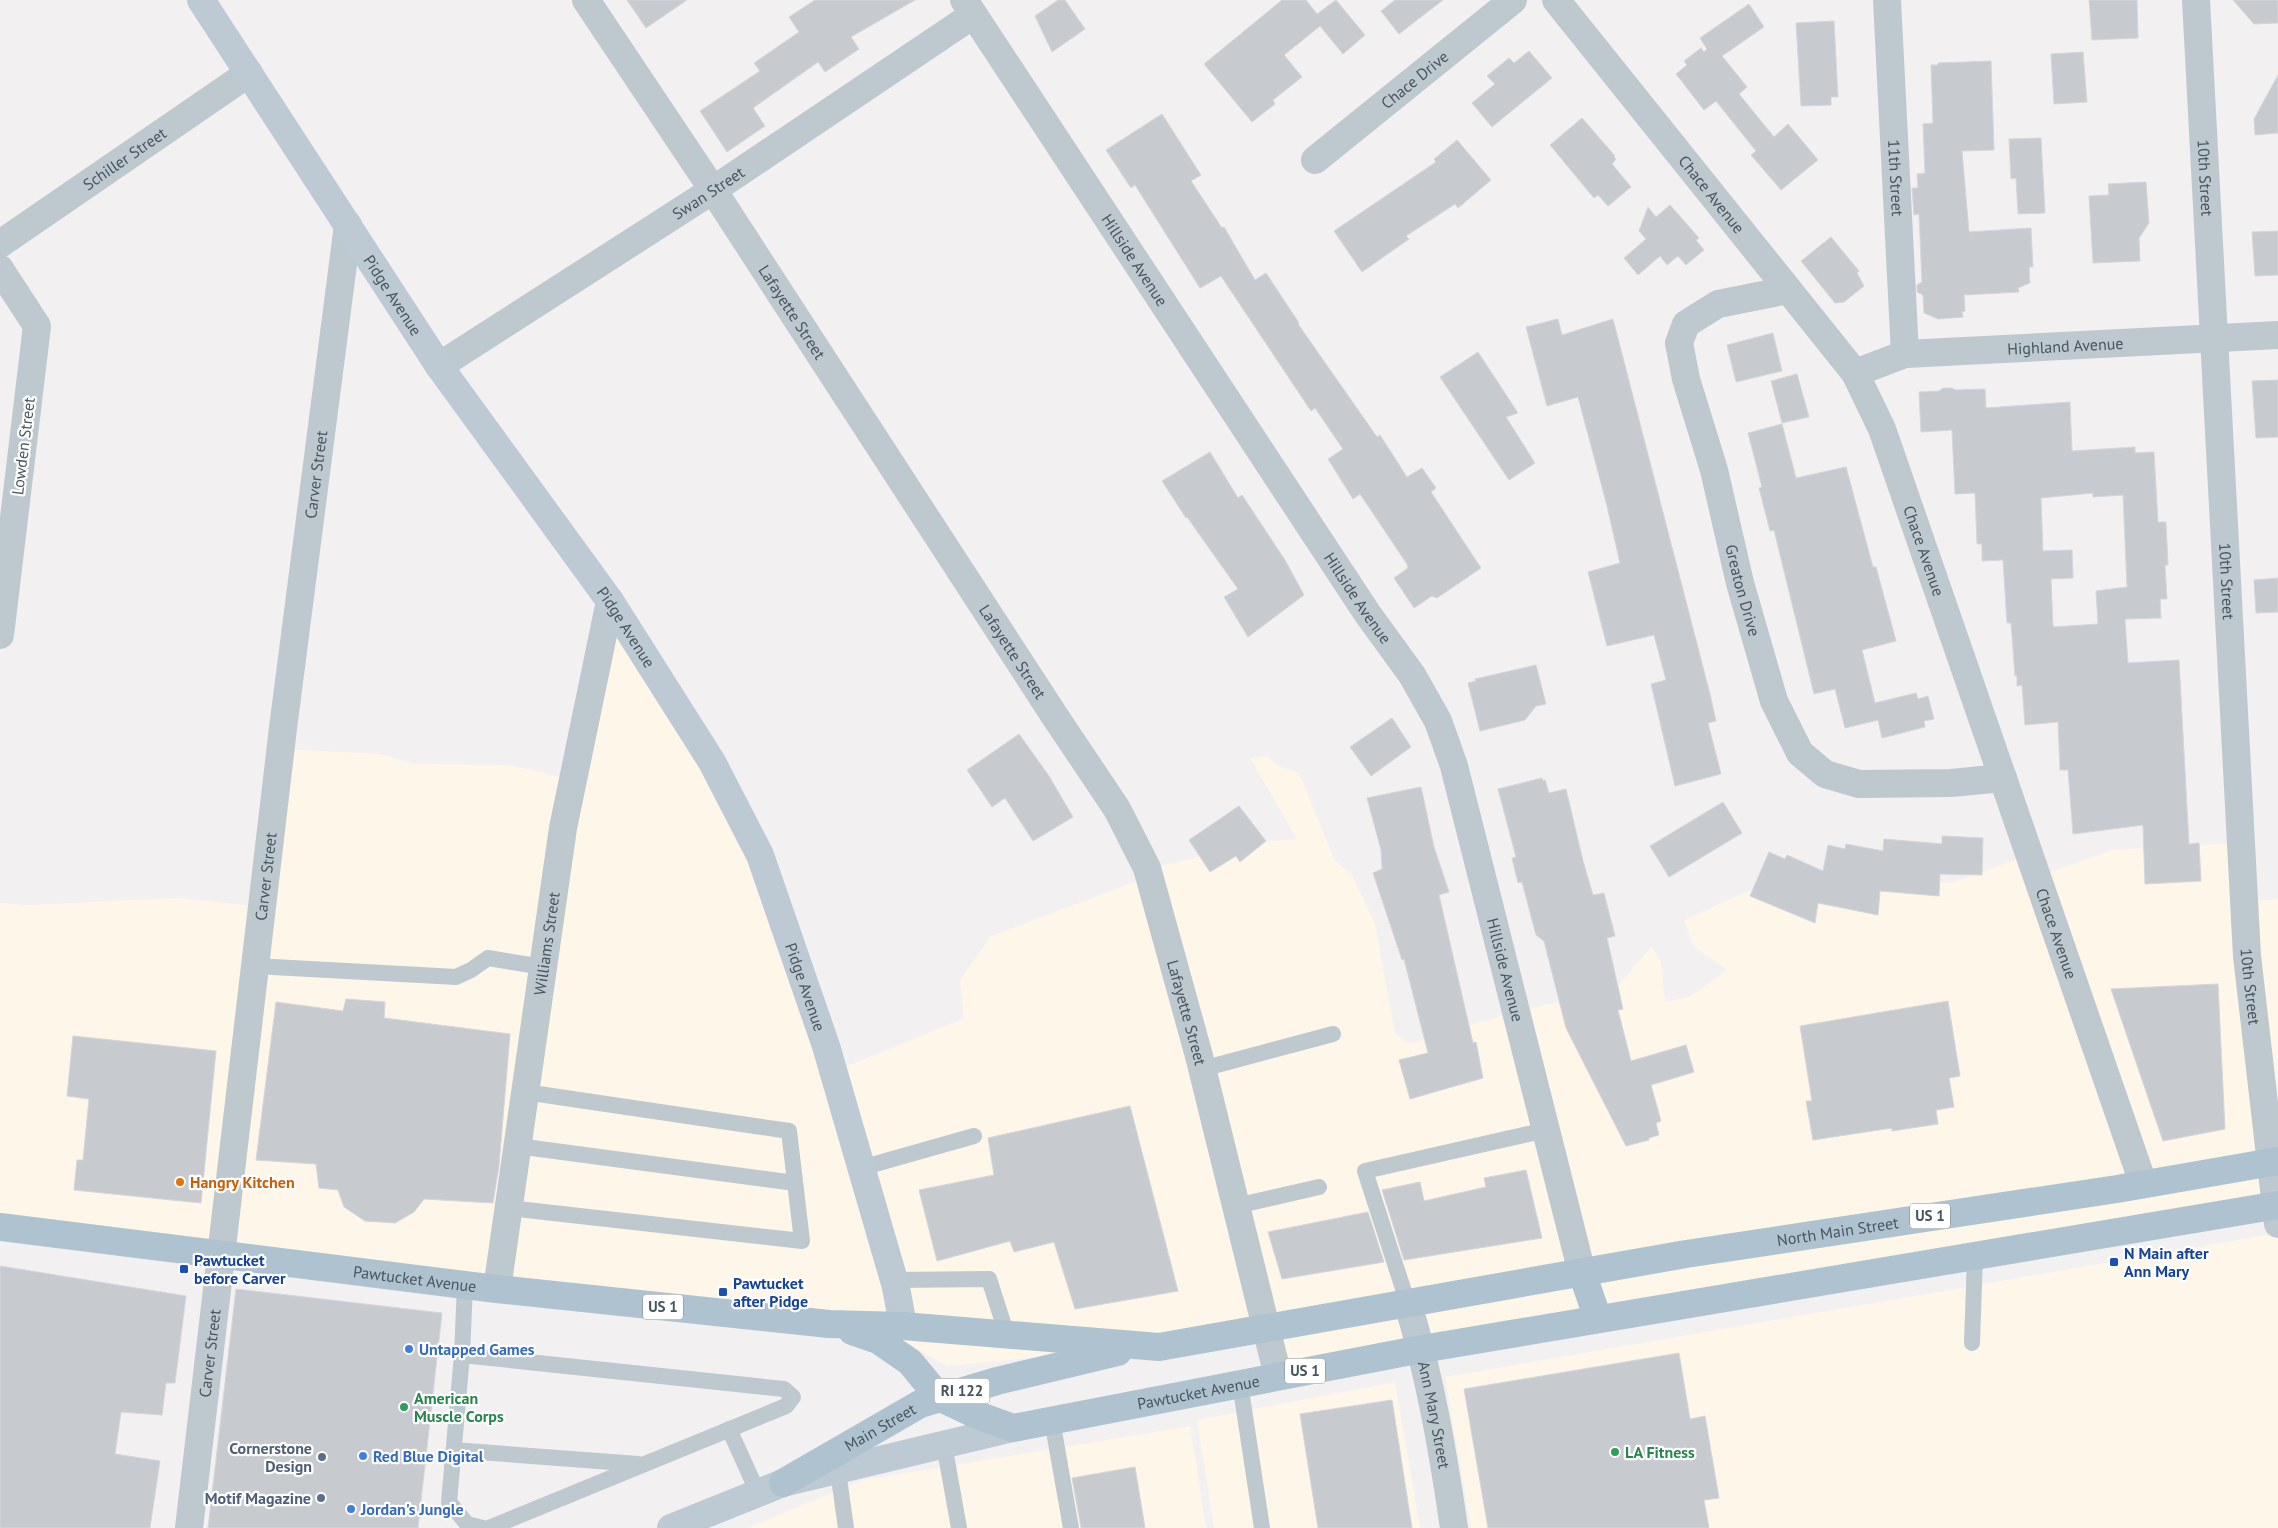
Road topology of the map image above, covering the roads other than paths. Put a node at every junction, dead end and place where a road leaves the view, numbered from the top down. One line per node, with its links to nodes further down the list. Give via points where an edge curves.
1 (202, 0): 8 (street, Pidge Avenue)
2 (586, 0): 10 (street, Lafayette Street)
3 (1513, 0): 9 (street, Chace Drive)
4 (1556, 0): 14 (street, Chace Avenue)
5 (1887, 0): 17 (street, 11th Street)
6 (2196, 0): 16 (street, 10th Street)
7 (969, 7): 10 (street, Swan Street); 28 (street, Hillside Avenue, via 1362,606 1412,676 1438,721 1454,766)
8 (249, 74): 11 (street, Pidge Avenue); 12 (street, Schiller Street)
9 (1315, 160)
10 (713, 190): 18 (street, Swan Street); 26 (street, Lafayette Street, via 1117,808 1147,868)
11 (348, 225): 18 (street, Pidge Avenue); 23 (street, Carver Street)
12 (0, 244)
13 (0, 269): 21 (street, Lowden Street, via 37,326)
14 (1788, 290): 19 (street, Chace Avenue); 22 (street, Greaton Drive, via 1718,304 1686,324 1680,343 1686,379 1714,470 1740,583 1774,701 1800,752 1825,774 1859,784 1951,783)
15 (2278, 334): 16 (street, Highland Avenue)
16 (2214, 338): 17 (street, Highland Avenue); 31 (street, 10th Street, via 2247,956)
17 (1905, 354): 19 (street, Highland Avenue)
18 (439, 366): 20 (street, Pidge Avenue)
19 (1855, 373): 22 (street, Chace Avenue, via 1882,429)
20 (610, 601): 24 (street, Williams Street, via 563,828); 32 (street, Pidge Avenue, via 712,762 760,854 826,1046)
21 (0, 634)
22 (2003, 778): 34 (street, Chace Avenue)
23 (255, 966): 24 (lane, via 456,977 488,958); 40 (street, Carver Street)
24 (543, 967): 27 (street, Williams Street)
25 (1333, 1034): 26 (lane)
26 (1202, 1069): 36 (street, Lafayette Street)
27 (525, 1092): 30 (street, Williams Street); 33 (lane, via 789,1131)
28 (1546, 1130): 42 (street, Hillside Avenue); 46 (lane, via 1365,1170)
29 (974, 1136): 32 (lane)
30 (517, 1146): 33 (lane); 37 (street, Williams Street)
31 (2274, 1162): 34 (main road, North Main Street / US 1); 38 (street, 10th Street)
32 (861, 1168): 43 (street, Pidge Avenue)
33 (795, 1182): 37 (lane, via 802,1241)
34 (2143, 1183): 42 (main road, North Main Street / US 1, via 1820,1232)
35 (1319, 1187): 36 (lane)
36 (1236, 1206): 50 (street, Lafayette Street)
37 (509, 1208): 45 (street, Williams Street)
38 (2277, 1212): 41 (main road, US 1)
39 (0, 1227): 40 (main road, Pawtucket Avenue / US 1)
40 (220, 1254): 44 (main road, Pawtucket Avenue / US 1); 68 (street, Carver Street)
41 (1975, 1256): 47 (main road, US 1); 52 (lane)
42 (1578, 1274): 46 (main road, Pawtucket Avenue / US 1); 47 (main road)
43 (894, 1280): 49 (street, Pidge Avenue); 51 (lane, via 989,1280)
44 (465, 1285): 45 (main road, Pawtucket Avenue / US 1); 55 (lane)
45 (497, 1289): 48 (main road, Pawtucket Avenue / US 1)
46 (1408, 1304): 50 (main road, Pawtucket Avenue / US 1); 54 (street, Ann Mary Street)
47 (1598, 1319): 54 (main road, Pawtucket Avenue / US 1)
48 (829, 1324): 49 (main road, Pawtucket Avenue / US 1); 58 (main road, Pawtucket Avenue / US 1, via 878,1340 910,1362)
49 (903, 1326): 51 (main road, Pawtucket Avenue / US 1)
50 (1267, 1329): 53 (main road, Pawtucket Avenue / US 1); 56 (street, Lafayette Street)
51 (1007, 1335): 53 (main road, Pawtucket Avenue / US 1)
52 (1972, 1343)
53 (1159, 1347): 58 (main road, Main Street / RI 122, via 1110,1353)
54 (1422, 1349): 56 (main road, Pawtucket Avenue / US 1); 76 (street, Ann Mary Street)
55 (462, 1355): 61 (lane, via 784,1389 792,1397 786,1406); 63 (lane)
56 (1278, 1376): 57 (main road, Pawtucket Avenue / US 1)
57 (1240, 1383): 59 (main road, Pawtucket Avenue / US 1); 75 (lane)
58 (939, 1397): 60 (main road, Pawtucket Avenue / US 1); 66 (main road, Main Street / RI 122, via 920,1404)
59 (1052, 1420): 60 (main road, Pawtucket Avenue / US 1); 74 (lane)
60 (1013, 1428): 62 (street, Main Street / RI 122)
61 (729, 1429): 64 (lane); 66 (lane)
62 (944, 1444): 65 (street, Main Street / RI 122); 73 (lane)
63 (453, 1450): 64 (lane); 69 (lane, via 449,1502 467,1524)
64 (642, 1465): 70 (lane)
65 (838, 1471): 66 (street, Main Street / RI 122); 72 (lane)
66 (771, 1488): 67 (street, Main Street / RI 122)
67 (702, 1523): 71 (street, Main Street / RI 122)
68 (189, 1528)
69 (483, 1528)
70 (489, 1528)
71 (671, 1528)
72 (846, 1528)
73 (959, 1528)
74 (1071, 1528)
75 (1262, 1528)
76 (1454, 1528)

